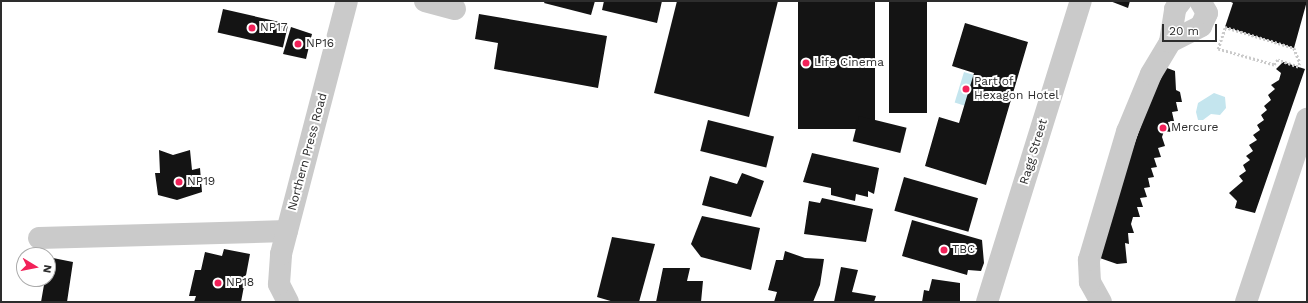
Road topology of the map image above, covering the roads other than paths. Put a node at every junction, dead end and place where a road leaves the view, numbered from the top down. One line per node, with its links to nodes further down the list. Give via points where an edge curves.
1 (347, 1): 10 (street, Northern Press Road)
2 (425, 1): 5 (street)
3 (1081, 1): 13 (street, Ragg Street)
4 (1200, 1): 7 (street, via 1207,13 1206,20)
5 (455, 9)
6 (1177, 9): 7 (street, via 1181,28); 8 (street)
7 (1195, 30): 8 (street)
8 (1170, 42): 14 (street, via 1139,101 1089,260 1090,282)
9 (1307, 119): 15 (street)
10 (287, 231): 11 (street); 12 (street, Northern Press Road, via 281,254 279,284)
11 (39, 238)
12 (288, 302)
13 (987, 302)
14 (1101, 302)
15 (1246, 302)

